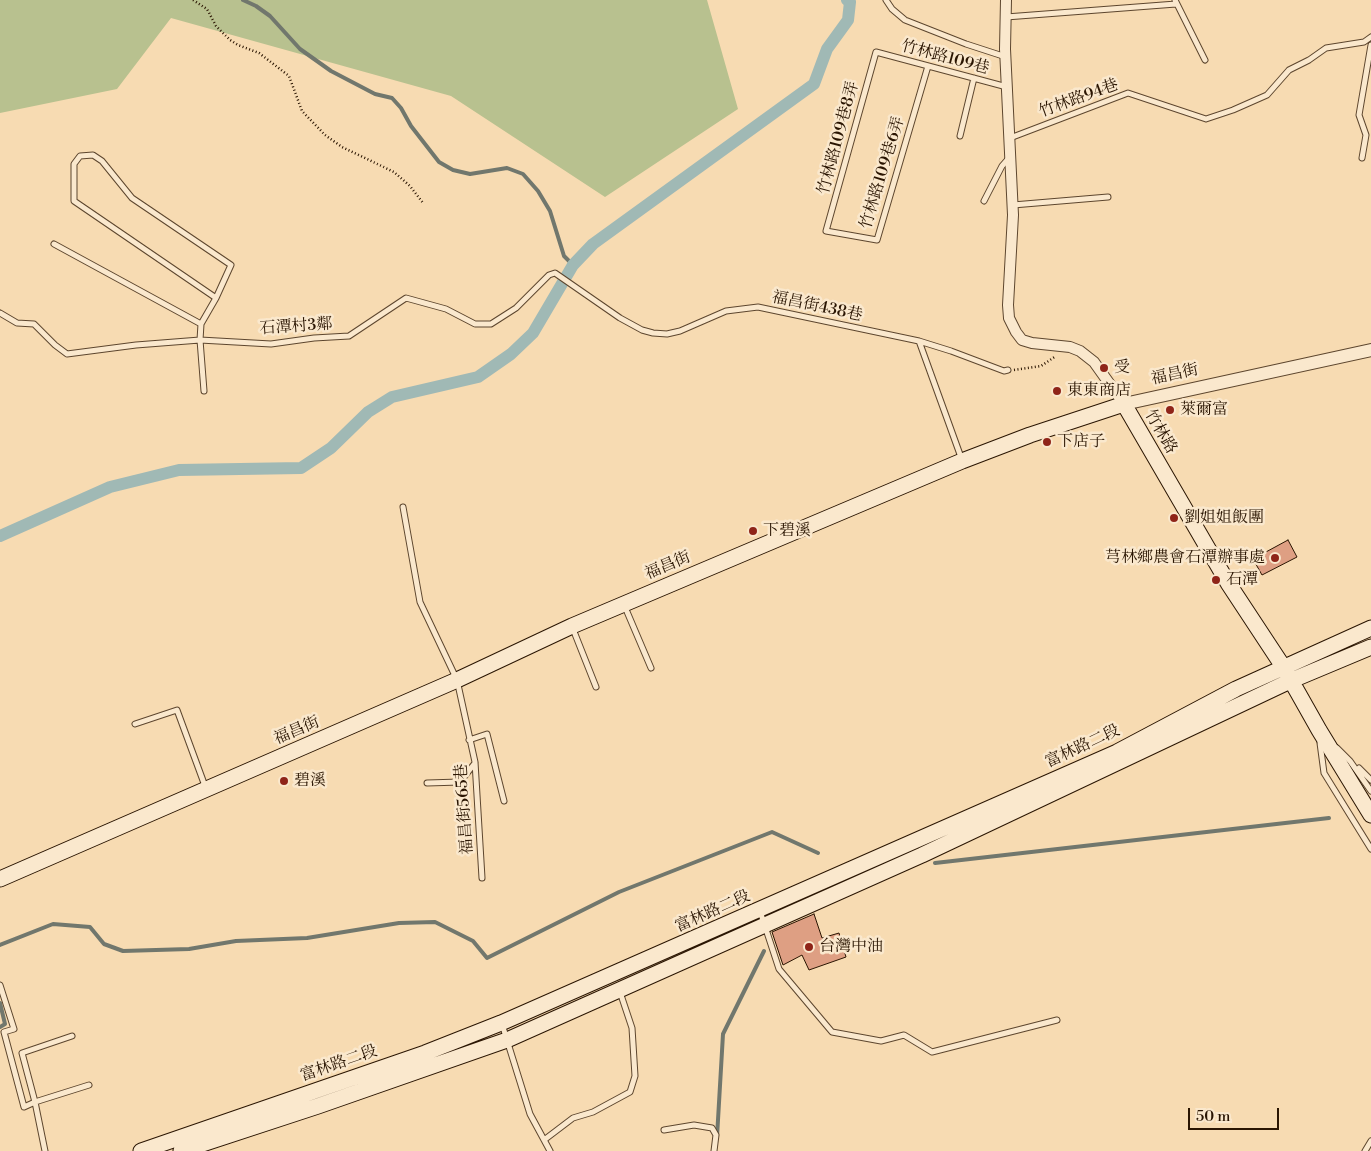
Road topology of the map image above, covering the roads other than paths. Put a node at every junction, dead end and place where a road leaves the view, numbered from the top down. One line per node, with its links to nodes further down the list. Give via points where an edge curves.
1 (886, 0): 8 (lane, via 905,20)
2 (1006, 0): 4 (street, 竹林路)
3 (1175, 2): 4 (lane); 9 (lane)
4 (1006, 17): 8 (street, 竹林路)
5 (1371, 37): 14 (lane, 竹林路94巷, via 1364,42 1326,48 1288,70 1267,95 1206,118 1128,93)
6 (1371, 45): 16 (lane, via 1359,115 1366,135)
7 (876, 52): 10 (lane, 竹林路109巷); 20 (lane, 竹林路109巷8弄)
8 (1006, 53): 12 (street, 竹林路)
9 (1205, 60)
10 (928, 66): 11 (lane, 竹林路109巷); 20 (lane, 竹林路109巷6弄, via 877,240)
11 (974, 78): 12 (lane, 竹林路109巷); 13 (lane)
12 (1008, 87): 14 (street, 竹林路)
13 (960, 136)
14 (1010, 138): 15 (street, 竹林路)
15 (1011, 155): 18 (lane); 19 (street, 竹林路)
16 (1362, 158)
17 (1108, 197): 19 (lane)
18 (984, 200)
19 (1013, 205): 31 (street, 竹林路, via 1008,305 1016,332 1022,340 1032,343 1080,351 1094,362)
20 (826, 231)
21 (54, 244): 25 (lane)
22 (216, 298): 22 (lane, via 232,265 132,198 98,158 80,156 74,164 74,201); 25 (lane)
23 (595, 300): 26 (lane, 石潭村3鄰, via 555,272 516,308 491,324 475,324 446,309 406,298 349,336 272,344); 27 (lane, 福昌街438巷, via 642,330 653,333 680,331 726,311 758,307)
24 (0, 313): 26 (lane, 石潭村3鄰, via 17,323 34,324 67,354)
25 (201, 324): 26 (lane)
26 (200, 340): 30 (lane)
27 (919, 341): 29 (lane, 福昌街438巷); 32 (lane)
28 (1371, 350): 31 (street, 福昌街)
29 (1008, 370)
30 (204, 392)
31 (1124, 404): 32 (main road, 福昌街, via 1030,434); 39 (main road, 竹林路, via 1228,583)
32 (962, 461): 34 (main road, 福昌街)
33 (403, 507): 40 (lane, 福昌街565巷, via 420,602)
34 (624, 604): 35 (main road, 福昌街); 38 (lane)
35 (572, 626): 40 (main road, 福昌街); 41 (lane)
36 (1371, 628): 39 (main road)
37 (1371, 647): 39 (main road)
38 (651, 668)
39 (1287, 675): 43 (main road, 竹林路); 56 (main road, 富林路二段, via 1236,689 1117,752); 57 (main road, 富林路二段, via 922,855)
40 (457, 680): 44 (lane, 福昌街565巷); 49 (main road, 福昌街)
41 (596, 687)
42 (135, 724): 49 (lane, via 177,710)
43 (1319, 730): 45 (lane); 52 (main road, 竹林路); 53 (lane, via 1324,773)
44 (469, 740): 46 (lane, 福昌街565巷); 51 (lane, via 486,734)
45 (1350, 761): 47 (lane); 50 (lane)
46 (475, 762): 48 (lane, via 460,782); 54 (lane, 福昌街565巷)
47 (1371, 780)
48 (427, 783)
49 (206, 789): 55 (main road, 福昌街)
50 (1371, 791)
51 (504, 801)
52 (1371, 815)
53 (1371, 849)
54 (482, 878)
55 (0, 879)
56 (819, 884): 57 (street); 58 (main road, 富林路二段)
57 (825, 898): 59 (main road, 富林路二段)
58 (760, 910): 59 (lane); 63 (main road, 富林路二段)
59 (765, 925): 61 (main road, 富林路二段); 62 (lane, via 779,969 832,1032 881,1041 904,1035 932,1052)
60 (0, 985): 69 (lane, via 14,1029 4,1032 24,1107)
61 (620, 990): 65 (main road, 富林路二段); 71 (lane, via 632,1028 635,1076 630,1092 599,1109 573,1118)
62 (1057, 1020)
63 (501, 1023): 65 (lane); 66 (main road, 富林路二段)
64 (72, 1036): 69 (lane, via 22,1053)
65 (508, 1040): 67 (main road, 富林路二段); 71 (lane, via 530,1114)
66 (382, 1067): 67 (main road); 74 (main road, 富林路二段)
67 (389, 1082): 75 (main road, 富林路二段)
68 (89, 1085): 69 (lane)
69 (36, 1102): 73 (lane)
70 (664, 1130): 77 (lane, via 694,1125 712,1128 716,1135)
71 (544, 1140): 76 (lane)
72 (1371, 1141): 78 (lane)
73 (45, 1151)
74 (141, 1151)
75 (181, 1151)
76 (550, 1151)
77 (714, 1151)
78 (1365, 1151)

